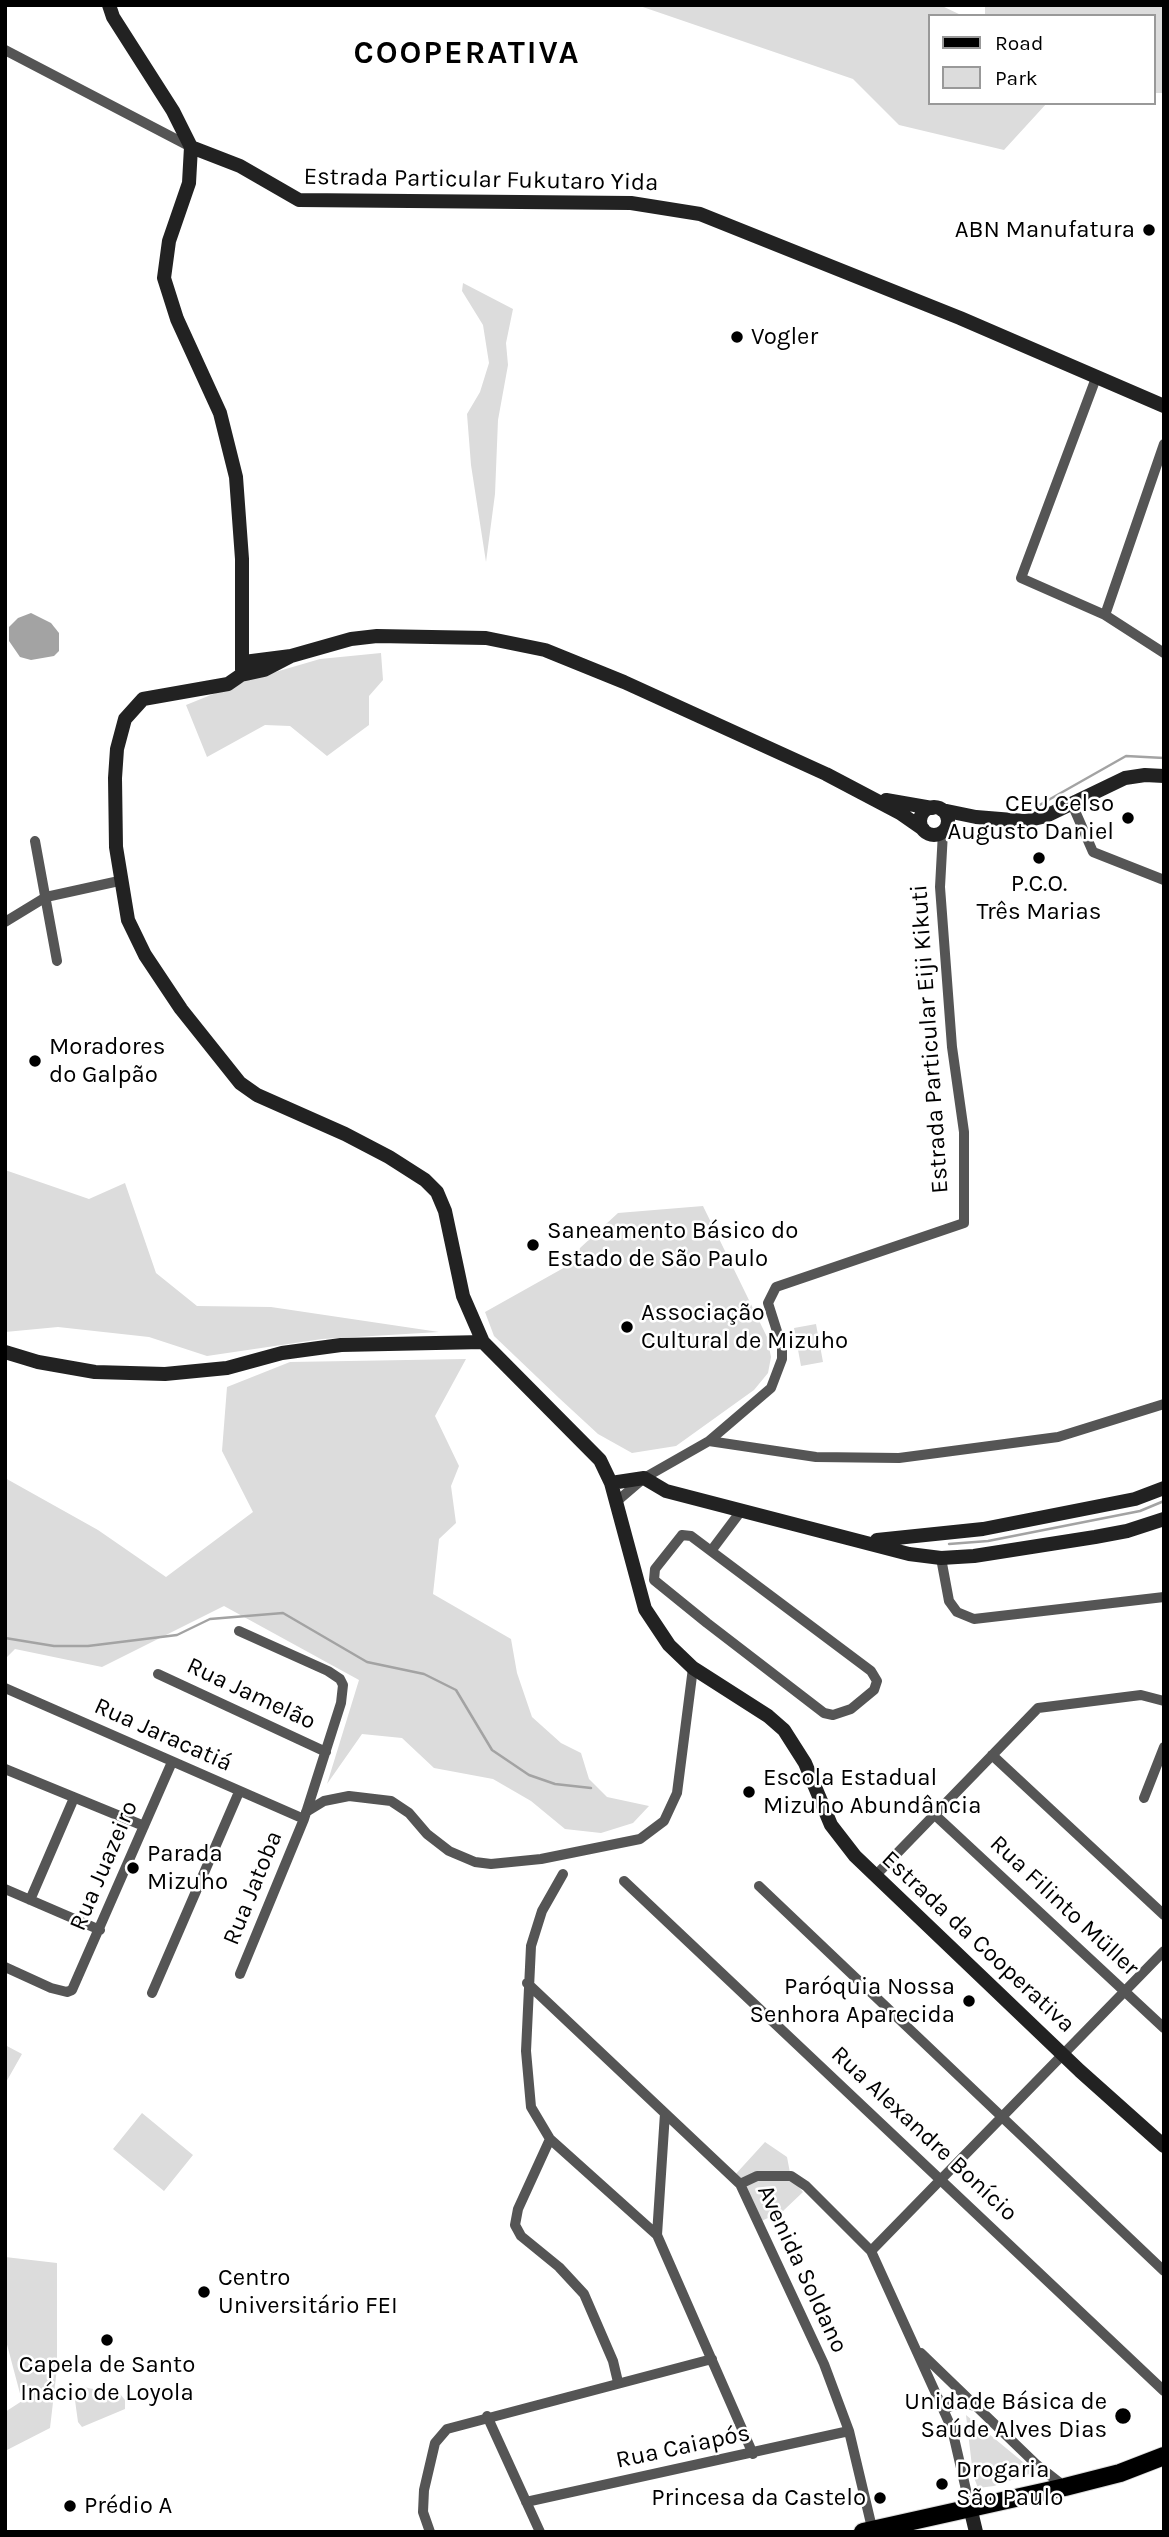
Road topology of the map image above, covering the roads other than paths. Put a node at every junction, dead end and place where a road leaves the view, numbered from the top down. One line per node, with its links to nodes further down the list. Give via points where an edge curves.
1 (109, 5): 3 (street)
2 (5, 50): 3 (street, Estrada Particular Fukutaro Yida)
3 (191, 147): 4 (street, Estrada Particular Fukutaro Yida, via 240,166 299,200 631,203 688,211 960,318); 9 (street, via 189,183 169,241 164,278 177,319 220,413 236,477)
4 (1096, 378): 5 (street, Estrada Particular Fukutaro Yida); 7 (street, via 1021,578)
5 (1164, 407)
6 (1164, 444): 7 (street)
7 (1105, 615): 8 (street)
8 (1164, 653)
9 (242, 669): 11 (street, via 377,636 486,638 515,643 572,659 624,681); 19 (street, via 217,686 143,699 125,719 115,778)
10 (1164, 776): 12 (street, via 1125,778)
11 (868, 795): 13 (street); 15 (street)
12 (1072, 804): 14 (street, via 1025,821); 18 (street, via 1093,852)
13 (937, 809): 14 (street); 15 (street, via 922,816); 16 (street, via 948,819)
14 (968, 816): 16 (street)
15 (923, 829): 16 (street, via 932,835)
16 (945, 829): 26 (street, Estrada Particular Eiji Kikuti, via 940,887 952,1047 964,1132 964,1223 776,1287 769,1297 782,1347 778,1374 762,1399)
17 (35, 841): 20 (street)
18 (1164, 880)
19 (119, 881): 20 (street); 23 (street, via 128,920 145,956 240,1083 388,1157 438,1192 463,1296)
20 (46, 897): 21 (street); 22 (street)
21 (5, 922)
22 (57, 961)
23 (483, 1342): 24 (street, via 341,1345 282,1353 227,1368 165,1374 85,1370); 28 (street, via 591,1448)
24 (5, 1352)
25 (1164, 1404): 26 (street, via 1058,1437 899,1458 816,1457)
26 (709, 1441): 27 (street)
27 (644, 1478): 28 (street); 30 (street); 31 (street, via 666,1491)
28 (611, 1483): 30 (street, Estrada da Cooperativa)
29 (1164, 1488): 33 (street, via 1090,1509)
30 (616, 1502): 39 (street, Estrada da Cooperativa, via 645,1609 669,1646)
31 (741, 1511): 34 (street); 35 (street)
32 (1164, 1519): 36 (street, via 1127,1531)
33 (946, 1534): 34 (street); 36 (street, via 936,1541)
34 (866, 1540): 36 (street)
35 (711, 1551): 35 (street, via 876,1677 874,1690 851,1709 824,1713 654,1580 655,1569 682,1535)
36 (941, 1559): 37 (street, via 949,1601 957,1612 974,1619)
37 (1164, 1597)
38 (239, 1631): 44 (street, Rua Jatoba, via 337,1676 343,1693)
39 (694, 1668): 51 (street, via 677,1793 664,1821 640,1839 491,1864 475,1862 439,1844 391,1801 349,1796 324,1801); 55 (street, Estrada da Cooperativa, via 784,1730 805,1763 831,1825)
40 (158, 1674): 44 (street, Rua Jamelão)
41 (5, 1688): 46 (street, Rua Jaracatiá)
42 (1164, 1701): 45 (street, via 1141,1695 1038,1708)
43 (1164, 1747): 50 (street)
44 (326, 1752): 51 (street, Rua Jatoba)
45 (992, 1755): 52 (street); 60 (street)
46 (172, 1762): 48 (street, Rua Jaracatiá); 53 (street, Rua Juazeiro)
47 (6, 1772): 49 (street)
48 (239, 1792): 51 (street, Rua Jaracatiá); 67 (street)
49 (74, 1798): 53 (street); 59 (street)
50 (1144, 1798)
51 (305, 1815): 64 (street, Rua Jatoba)
52 (935, 1815): 55 (street); 66 (street, Rua Filinto Müller)
53 (144, 1826): 61 (street, Rua Juazeiro)
54 (563, 1874): 65 (street, via 535,1929)
55 (875, 1876): 69 (street, Estrada da Cooperativa)
56 (624, 1881): 74 (street, Rua Alexandre Bonício)
57 (759, 1886): 71 (street)
58 (5, 1889): 59 (street)
59 (30, 1900): 61 (street)
60 (1164, 1915)
61 (100, 1930): 63 (street, Rua Juazeiro, via 71,1990)
62 (1164, 1951): 66 (street)
63 (5, 1967)
64 (240, 1974)
65 (527, 1983): 70 (street, Avenida Soldano); 72 (street, via 528,2092 537,2123)
66 (1125, 1990): 68 (street, Rua Filinto Müller); 69 (street)
67 (152, 1993)
68 (1164, 2028)
69 (1063, 2054): 71 (street); 73 (street, Estrada da Cooperativa)
70 (665, 2113): 75 (street, Avenida Soldano); 76 (street)
71 (1002, 2118): 74 (street); 78 (street)
72 (550, 2139): 76 (street); 81 (street, via 515,2225 583,2294)
73 (1164, 2146)
74 (943, 2180): 77 (street); 82 (street, Rua Alexandre Bonício)
75 (740, 2184): 77 (street, via 757,2176 791,2176); 86 (street, Avenida Soldano, via 819,2353)
76 (657, 2235): 80 (street)
77 (871, 2252): 79 (street)
78 (1164, 2271)
79 (918, 2350): 83 (street); 84 (street)
80 (712, 2359): 81 (street); 87 (street)
81 (618, 2382): 85 (street)
82 (1164, 2391)
83 (977, 2406): 84 (street, via 959,2403); 89 (street)
84 (944, 2409): 91 (street)
85 (487, 2416): 90 (street); 93 (street, via 447,2429 435,2443 423,2503)
86 (849, 2431): 87 (street, Rua Caiapós); 92 (street, Avenida Soldano)
87 (753, 2454): 90 (street, Rua Caiapós)
88 (1164, 2456): 89 (main road)
89 (1065, 2487): 91 (main road)
90 (526, 2502): 94 (street)
91 (970, 2507): 92 (main road); 95 (street)
92 (870, 2531)
93 (430, 2532)
94 (540, 2532)
95 (976, 2532)

